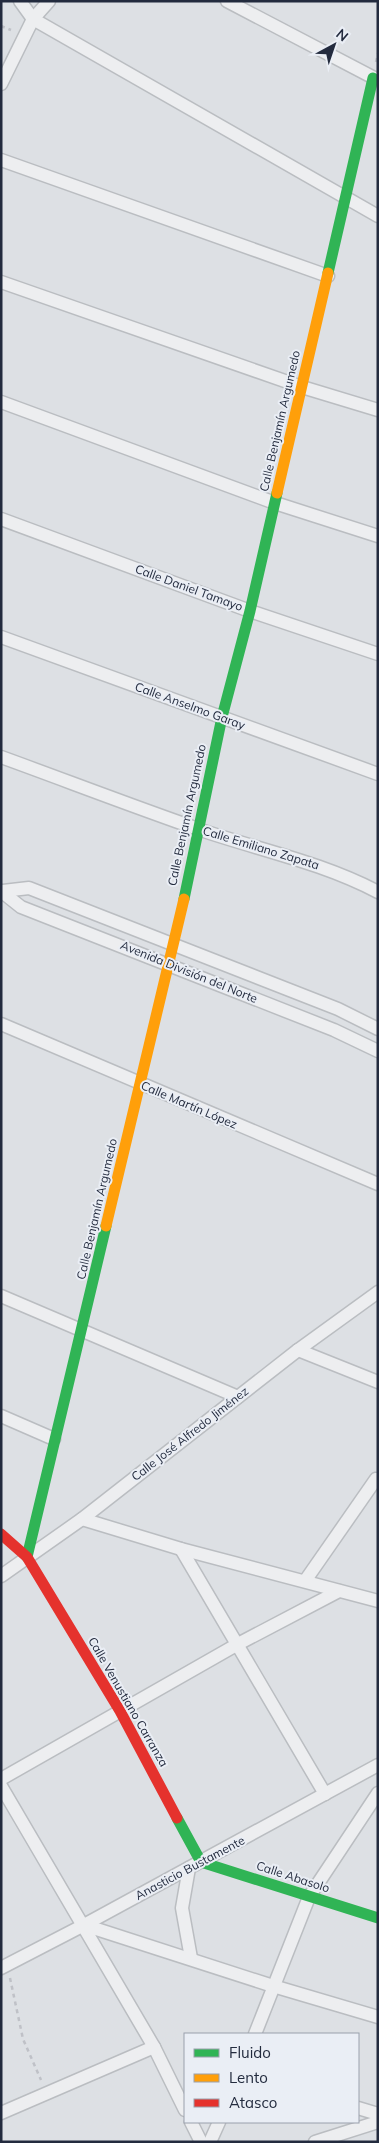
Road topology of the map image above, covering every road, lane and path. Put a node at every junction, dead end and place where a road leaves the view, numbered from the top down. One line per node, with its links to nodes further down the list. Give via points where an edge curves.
1 (20, 1): 4 (street)
2 (49, 1): 4 (street)
3 (234, 3): 5 (street)
4 (33, 19): 6 (street); 8 (street)
5 (375, 79): 8 (street, Calle Benjamín Argumedo)
6 (1, 84)
7 (1, 160): 10 (street)
8 (346, 198): 9 (street); 10 (street, Calle Benjamín Argumedo)
9 (378, 216)
10 (328, 276): 12 (street, Calle Benjamín Argumedo)
11 (1, 282): 12 (street)
12 (302, 387): 14 (street); 15 (street, Calle Benjamín Argumedo)
13 (1, 402): 15 (street)
14 (378, 410)
15 (275, 503): 17 (street); 18 (street, Calle Benjamín Argumedo)
16 (1, 519): 18 (street, Calle Daniel Tamayo)
17 (378, 536)
18 (250, 611): 20 (street, Calle Daniel Tamayo); 21 (street, Calle Benjamín Argumedo)
19 (1, 637): 21 (street, Calle Anselmo Garay)
20 (378, 654)
21 (222, 717): 23 (street, Calle Anselmo Garay); 24 (street, Calle Benjamín Argumedo)
22 (1, 757): 24 (street, Calle Emiliano Zapata)
23 (378, 774)
24 (200, 829): 26 (street, Calle Emiliano Zapata, via 346,875); 27 (street, Calle Benjamín Argumedo)
25 (2, 891): 27 (street, Avenida División del Norte, via 29,888); 28 (street, Avenida División del Norte, via 21,906)
26 (378, 892)
27 (174, 943): 28 (street, Calle Benjamín Argumedo); 30 (street, Avenida División del Norte, via 338,1009)
28 (168, 964): 31 (street, Avenida División del Norte, via 334,1030); 32 (street, Calle Benjamín Argumedo)
29 (1, 1024): 32 (street, Calle Martín López)
30 (378, 1029)
31 (378, 1051)
32 (140, 1084): 33 (street, Calle Martín López); 36 (street, Calle Benjamín Argumedo)
33 (378, 1184)
34 (378, 1292): 37 (street, Calle José Alfredo Jiménez)
35 (1, 1296): 36 (street)
36 (82, 1331): 39 (street); 41 (street, Calle Benjamín Argumedo)
37 (298, 1350): 38 (street); 39 (street, Calle José Alfredo Jiménez)
38 (378, 1382)
39 (238, 1397): 43 (street, Calle José Alfredo Jiménez)
40 (1, 1416): 41 (street)
41 (54, 1439): 46 (street, Calle Benjamín Argumedo)
42 (376, 1480): 48 (street)
43 (82, 1519): 45 (street); 46 (street, Calle José Alfredo Jiménez)
44 (1, 1534): 46 (street, Calle Venustiano Carranza)
45 (181, 1549): 48 (street); 51 (street)
46 (27, 1558): 47 (street, Calle José Alfredo Jiménez); 52 (street, Calle Venustiano Carranza)
47 (1, 1576)
48 (305, 1581): 49 (street)
49 (339, 1591): 50 (street); 51 (street)
50 (376, 1602)
51 (238, 1644): 52 (street); 57 (street)
52 (120, 1711): 54 (street); 58 (street, Calle Venustiano Carranza)
53 (378, 1765): 57 (street, Anasticio Bustamente)
54 (1, 1778)
55 (1, 1786): 62 (street)
56 (378, 1793): 60 (street)
57 (325, 1794): 58 (street, Anasticio Bustamente)
58 (201, 1862): 59 (street, Anasticio Bustamente); 60 (street, Calle Abasolo)
59 (189, 1868): 62 (street, Anasticio Bustamente); 63 (street, via 182,1908)
60 (309, 1897): 61 (street, Calle Abasolo); 65 (street)
61 (378, 1918)
62 (84, 1925): 63 (street); 64 (street, Anasticio Bustamente); 68 (street)
63 (191, 1958): 65 (street)
64 (4, 1966): 69 (path, via 23,2039)
65 (273, 1986): 66 (street); 67 (street)
66 (378, 2017)
67 (255, 2033)
68 (154, 2047): 69 (street); 70 (street)
69 (46, 2094): 72 (street)
70 (184, 2108)
71 (359, 2108): 73 (street)
72 (1, 2113)
73 (378, 2114)
74 (378, 2122): 79 (street)
75 (192, 2123): 77 (street)
76 (219, 2123): 78 (street)
77 (201, 2142)
78 (210, 2142)
79 (315, 2142)

